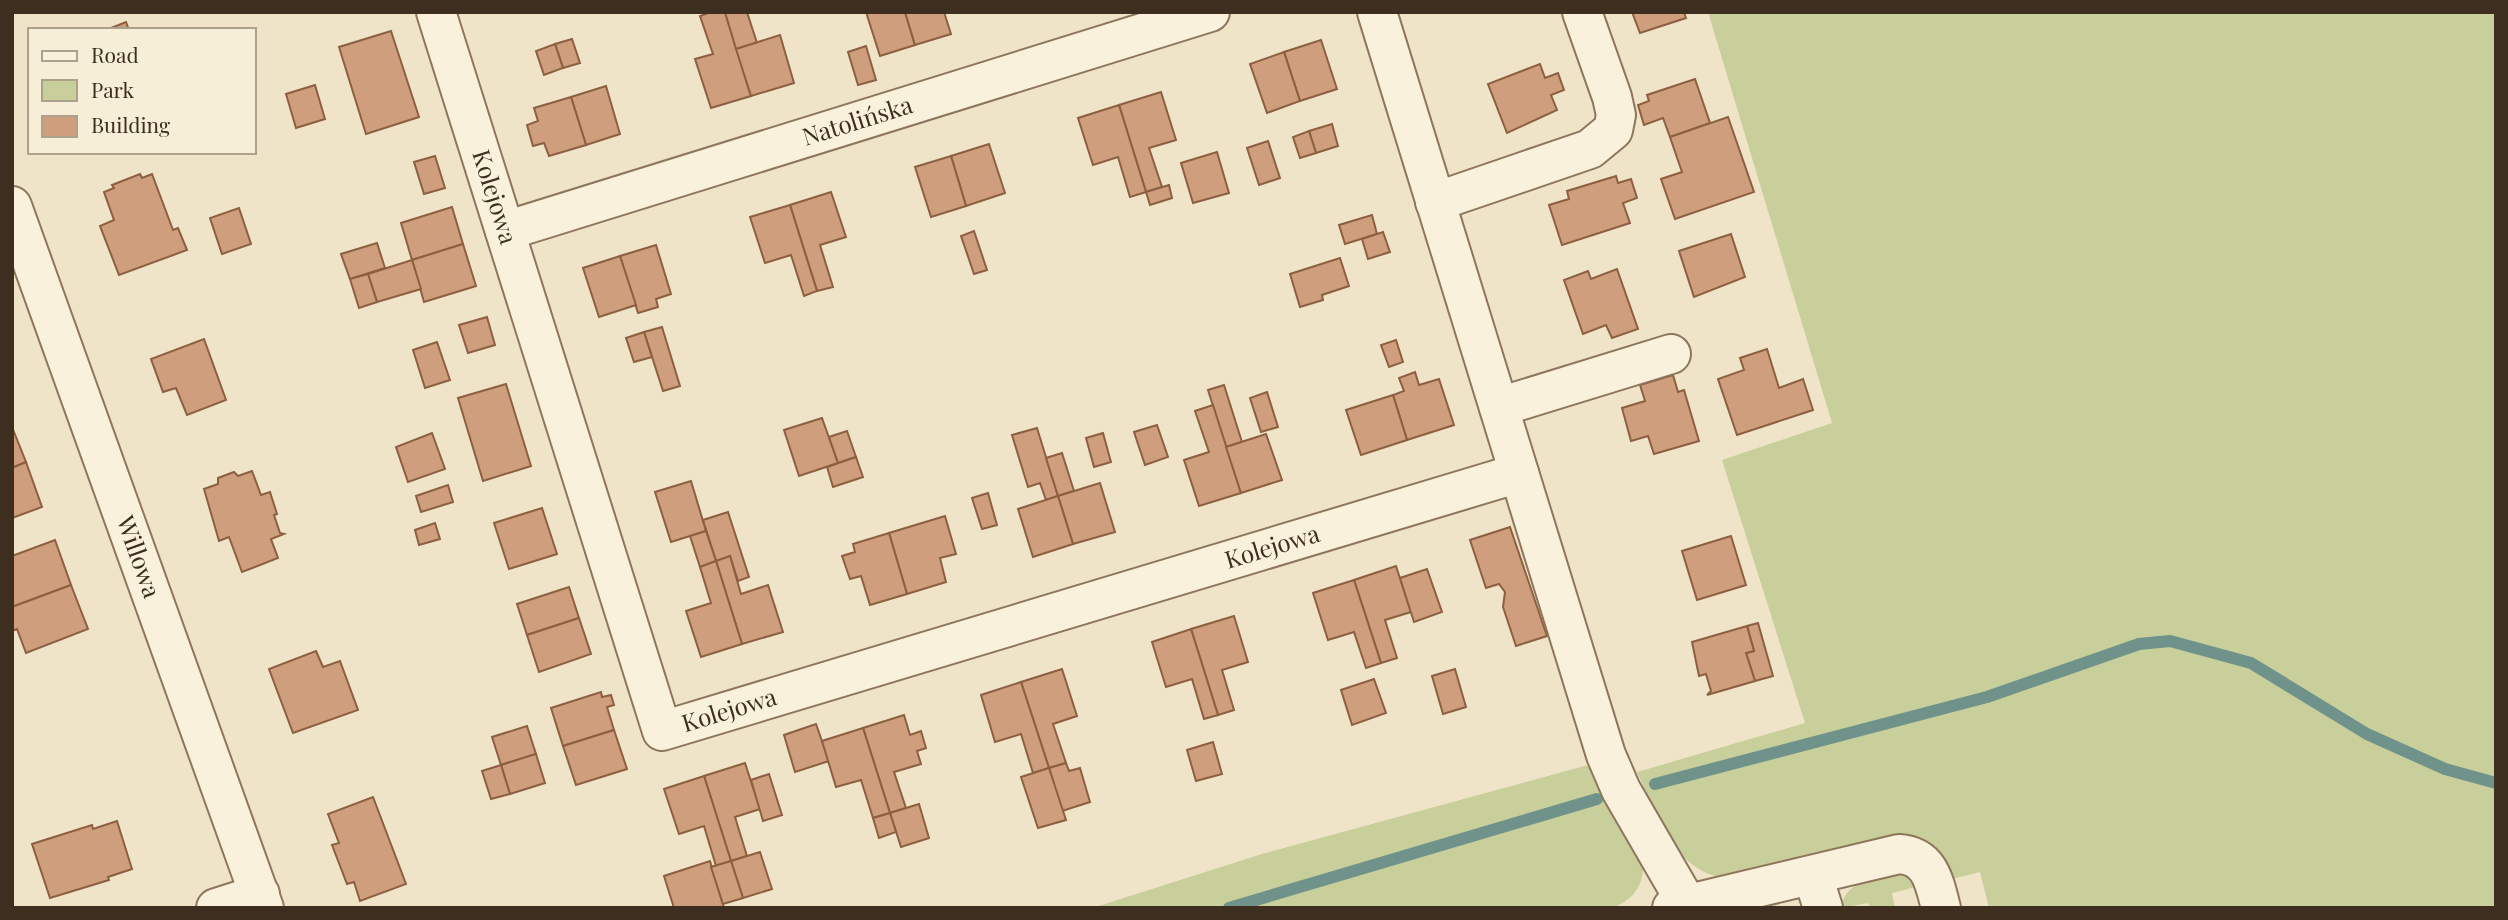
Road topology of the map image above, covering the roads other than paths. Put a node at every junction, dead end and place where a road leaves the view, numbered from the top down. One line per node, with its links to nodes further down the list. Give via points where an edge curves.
1 (436, 12): 7 (street, Kolejowa)
2 (1210, 12): 7 (street, Natolińska)
3 (1377, 12): 5 (street)
4 (1582, 12): 5 (street, via 1612,97 1613,130 1590,149)
5 (1435, 202): 9 (street)
6 (12, 206): 12 (street, Willowa)
7 (505, 231): 10 (street, Kolejowa, via 662,731)
8 (1671, 354): 9 (street)
9 (1499, 407): 10 (street)
10 (1519, 473): 13 (street, via 1606,755)
11 (1818, 892): 13 (street); 15 (street, via 1899,854 1912,855 1931,873)
12 (262, 901): 14 (street)
13 (1679, 906)
14 (215, 908)
15 (1941, 908)

